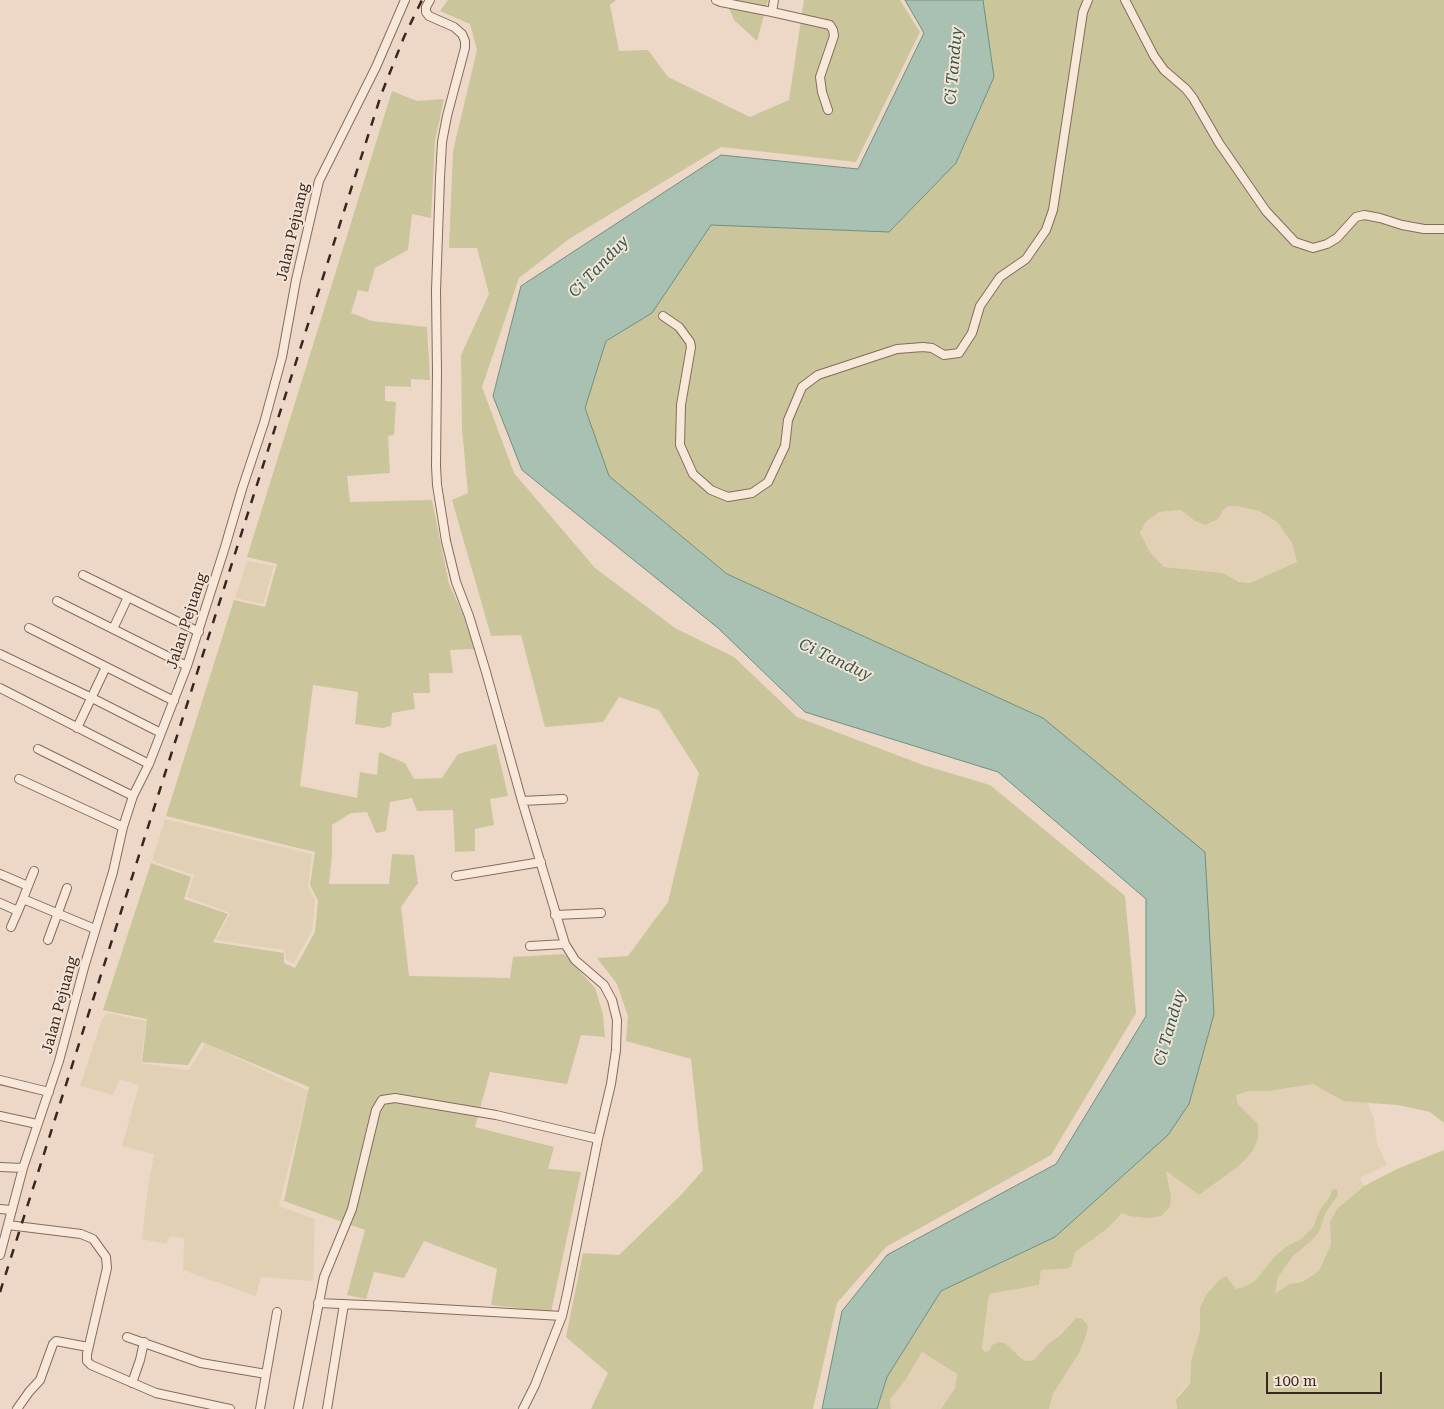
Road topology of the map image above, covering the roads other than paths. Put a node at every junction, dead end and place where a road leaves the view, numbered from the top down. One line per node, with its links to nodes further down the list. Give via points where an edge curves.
1 (405, 0): 16 (street, Jalan Pejuang, via 319,181 282,357)
2 (430, 0): 30 (street, via 426,6 429,16 454,27 465,41 442,142 436,316 437,485 456,582 483,662)
3 (716, 0): 7 (street)
4 (774, 0): 7 (street)
5 (1088, 0): 10 (street, via 1083,12 1053,210 1046,230 1026,258 1000,277 980,306 972,333 959,353 944,355 932,348 897,348 818,375 802,387 788,420 785,446 768,482 752,493 728,497 711,490 693,474 680,445 681,405 691,347 678,326)
6 (1125, 0): 9 (street, via 1154,56 1193,98 1219,143 1266,211 1295,242 1313,248 1327,244 1356,217 1364,215 1424,229)
7 (772, 12): 8 (street, via 832,27 834,36 820,77)
8 (828, 110)
9 (1444, 229)
10 (663, 316)
11 (83, 574): 12 (street)
12 (128, 597): 15 (street); 16 (street)
13 (57, 601): 15 (street)
14 (28, 628): 19 (street)
15 (113, 629): 18 (street)
16 (199, 632): 18 (street, Jalan Pejuang)
17 (0, 654): 21 (street)
18 (188, 666): 22 (street, Jalan Pejuang)
19 (106, 667): 21 (street); 22 (street)
20 (0, 688): 23 (street)
21 (92, 698): 23 (street); 24 (street)
22 (174, 701): 24 (street, Jalan Pejuang)
23 (77, 728): 26 (street)
24 (161, 733): 26 (street, Jalan Pejuang)
25 (38, 748): 28 (street)
26 (149, 764): 28 (street, Jalan Pejuang)
27 (19, 779): 31 (street)
28 (133, 796): 31 (street, Jalan Pejuang)
29 (563, 799): 30 (street)
30 (522, 801): 32 (street)
31 (123, 827): 45 (street, Jalan Pejuang)
32 (541, 862): 35 (street); 43 (street)
33 (34, 871): 36 (street)
34 (0, 874): 36 (street)
35 (456, 876)
36 (28, 886): 38 (street)
37 (67, 888): 41 (street)
38 (23, 899): 40 (street); 41 (street)
39 (0, 903): 40 (street)
40 (18, 911): 44 (street)
41 (58, 913): 45 (street); 46 (street)
42 (602, 913): 43 (street)
43 (555, 915): 47 (street)
44 (11, 927)
45 (95, 929): 50 (street, Jalan Pejuang)
46 (48, 940)
47 (564, 944): 48 (street); 53 (street, via 575,960 604,985 617,1020 611,1084)
48 (530, 946)
49 (0, 1080): 50 (street)
50 (49, 1092): 52 (street, Jalan Pejuang)
51 (0, 1116): 52 (street)
52 (38, 1124): 55 (street, Jalan Pejuang)
53 (598, 1139): 60 (street, via 496,1115 395,1098 382,1100 376,1110 352,1209 324,1277); 63 (street)
54 (0, 1167): 55 (street)
55 (23, 1168): 57 (street, Jalan Pejuang)
56 (0, 1209): 57 (street)
57 (11, 1210): 58 (street, Jalan Pejuang)
58 (8, 1225): 59 (street, Jalan Pejuang); 66 (street, via 81,1234 99,1246 106,1257 107,1268)
59 (0, 1255)
60 (318, 1303): 61 (street); 72 (street)
61 (344, 1304): 63 (street); 73 (street)
62 (276, 1312): 67 (street)
63 (562, 1316): 74 (street)
64 (127, 1337): 65 (street)
65 (144, 1342): 67 (street, via 200,1363); 68 (street)
66 (88, 1347): 68 (street, via 87,1361 91,1365); 69 (street, via 56,1341 40,1380)
67 (266, 1374): 71 (street)
68 (132, 1383): 70 (street, via 156,1393)
69 (17, 1409)
70 (230, 1409)
71 (260, 1409)
72 (298, 1409)
73 (327, 1409)
74 (523, 1409)

